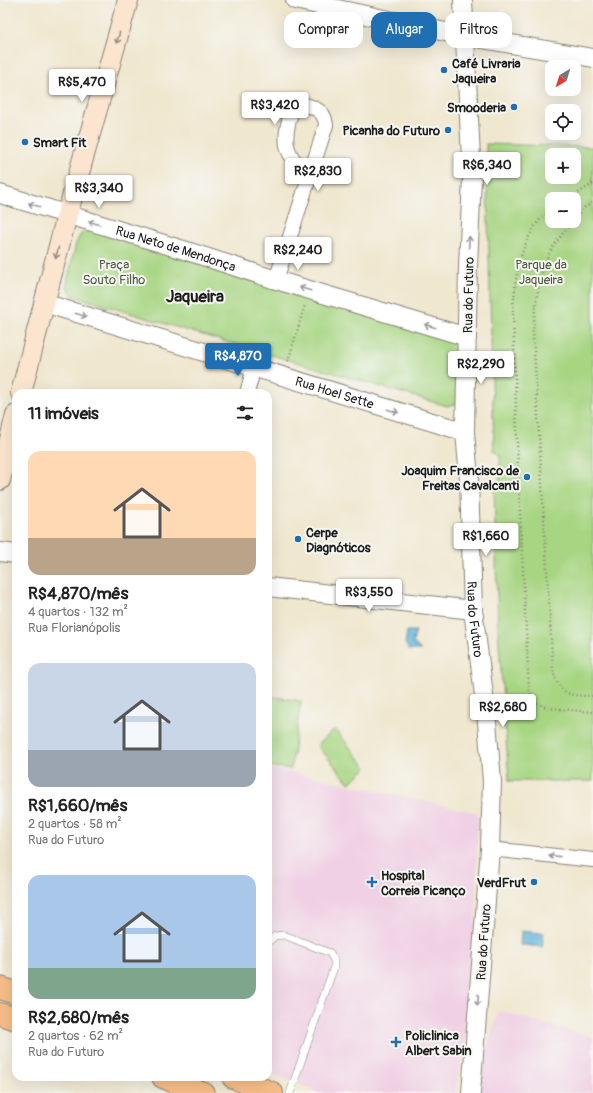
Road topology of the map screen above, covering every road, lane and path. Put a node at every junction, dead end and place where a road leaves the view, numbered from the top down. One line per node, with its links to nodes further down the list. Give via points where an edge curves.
1 (128, 0): 15 (main road, one-way to 15)
2 (295, 0): 5 (street)
3 (463, 0): 4 (street, Rua do Futuro)
4 (463, 12)
5 (445, 32)
6 (512, 44): 8 (street)
7 (465, 48): 21 (street, Rua do Futuro, one-way to 7, via 472,178)
8 (593, 58)
9 (309, 180): 9 (street, via 326,125 325,118 318,110 303,104 292,112 285,138 294,162); 18 (street)
10 (593, 184): 11 (path)
11 (580, 192)
12 (0, 194): 15 (street, Rua Neto de Mendonça, one-way to 12)
13 (593, 202): 14 (path)
14 (581, 211)
15 (68, 215): 18 (street, Rua Neto de Mendonça, one-way to 15); 20 (main road, one-way to 20)
16 (545, 215): 34 (path, via 539,220 527,241 515,286 513,311 529,690 536,703 548,708)
17 (567, 228): 33 (path, via 548,257 537,296 534,332 553,672 558,686 570,695)
18 (276, 280): 19 (street, Rua Neto de Mendonça, one-way to 18)
19 (309, 290): 21 (street, Rua Neto de Mendonça, one-way to 19); 23 (path)
20 (44, 303): 22 (street, Rua Hoel Sette, one-way to 22); 24 (main road)
21 (467, 337): 27 (street, Rua do Futuro)
22 (254, 368): 23 (street, Rua Hoel Sette); 25 (street)
23 (283, 377): 27 (street, Rua Hoel Sette, one-way to 27)
24 (22, 389)
25 (248, 389)
26 (12, 431): 28 (main road)
27 (465, 432): 32 (street, Rua do Futuro)
28 (0, 480)
29 (0, 552): 30 (street)
30 (12, 554)
31 (272, 587): 32 (street)
32 (473, 610): 35 (street, Rua do Futuro, via 492,781)
33 (593, 696)
34 (593, 712)
35 (490, 849): 36 (street, one-way to 35); 47 (street, Rua do Futuro, one-way to 47)
36 (593, 860)
37 (272, 939): 46 (lane, via 284,935 330,953 334,960 334,967)
38 (0, 988): 39 (main road)
39 (12, 992)
40 (0, 1014): 41 (main road)
41 (12, 1018)
42 (174, 1081): 44 (main road)
43 (243, 1081): 45 (main road)
44 (204, 1093)
45 (272, 1093)
46 (290, 1093)
47 (471, 1093)

